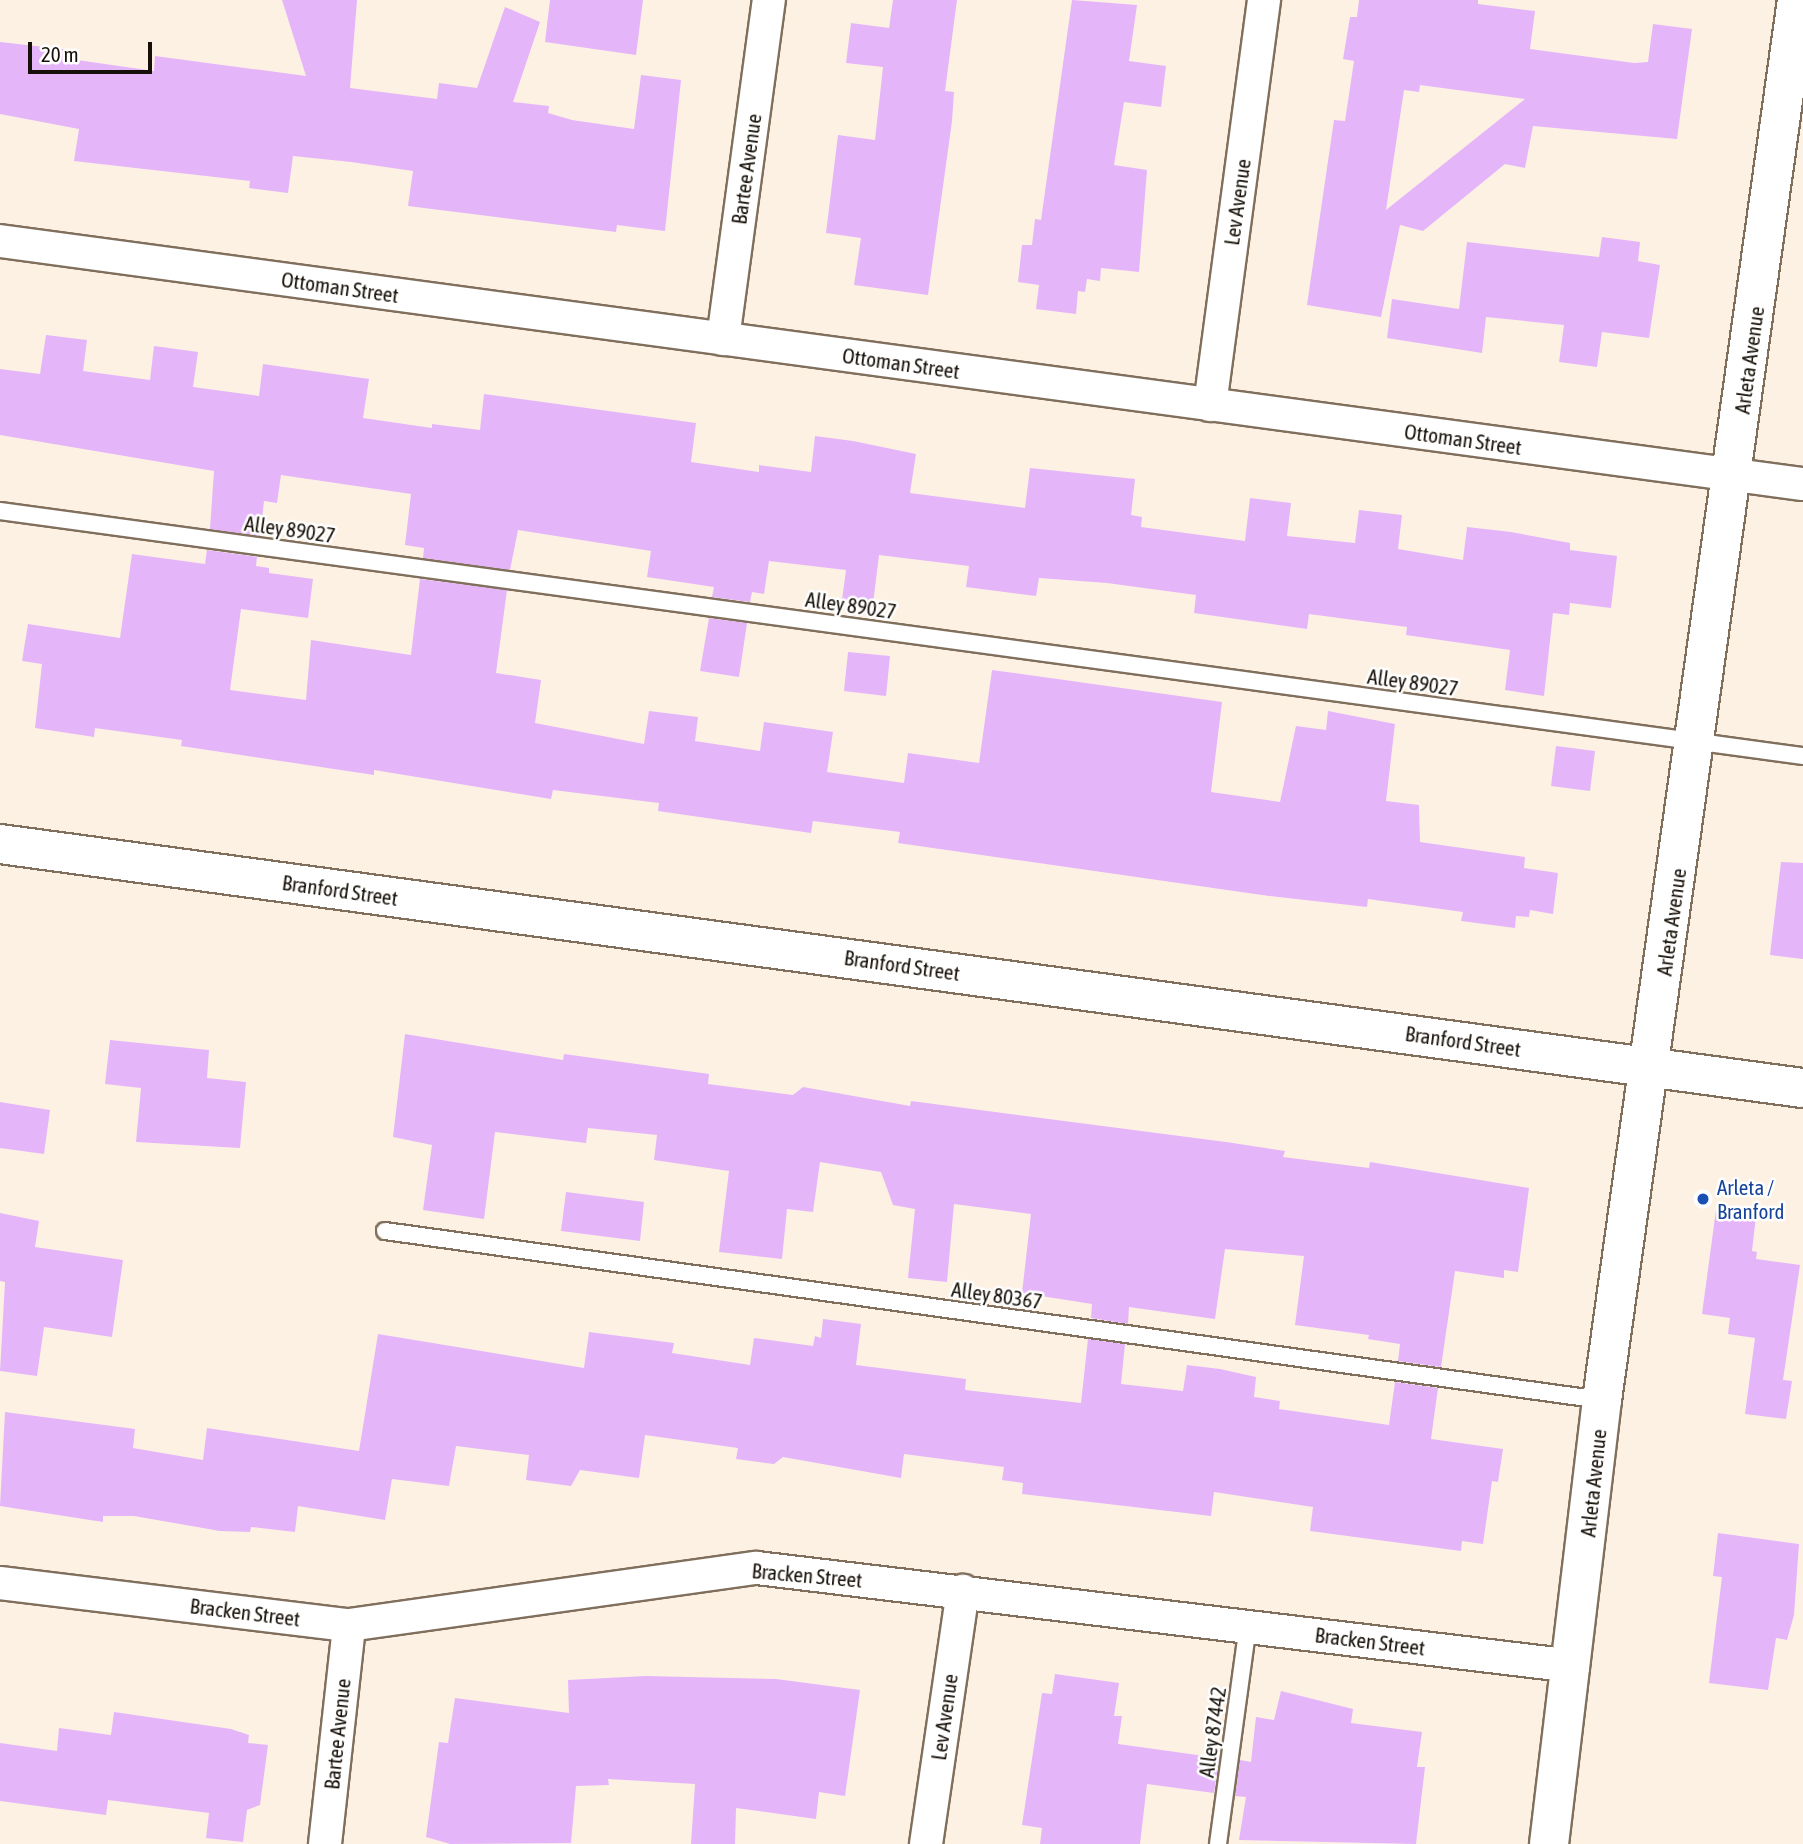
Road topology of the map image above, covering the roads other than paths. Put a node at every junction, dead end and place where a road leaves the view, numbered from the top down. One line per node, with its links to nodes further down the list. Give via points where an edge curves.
1 (769, 0): 5 (street, Bartee Avenue)
2 (1264, 0): 6 (street, Lev Avenue)
3 (1797, 0): 7 (main road, Arleta Avenue)
4 (0, 241): 5 (street, Ottoman Street)
5 (723, 339): 6 (street, Ottoman Street)
6 (1210, 405): 7 (street, Ottoman Street)
7 (1733, 475): 8 (street, Ottoman Street); 10 (main road, Arleta Avenue)
8 (1803, 484)
9 (0, 511): 10 (lane, Alley 89027)
10 (1697, 741): 11 (lane, Alley 89027); 13 (main road, Arleta Avenue)
11 (1803, 756)
12 (0, 844): 13 (main road, Branford Street)
13 (1650, 1068): 14 (main road, Branford Street); 16 (main road, Arleta Avenue)
14 (1803, 1088)
15 (385, 1231): 16 (lane, Alley 80367)
16 (1602, 1400): 21 (main road, Arleta Avenue)
17 (0, 1583): 19 (street, Bracken Street)
18 (963, 1591): 19 (street, Bracken Street, via 757,1568); 20 (street, Bracken Street); 23 (street, Lev Avenue)
19 (349, 1625): 22 (street, Bartee Avenue)
20 (1248, 1626): 21 (street, Bracken Street); 24 (lane, Alley 87442)
21 (1573, 1666): 25 (main road, Arleta Avenue)
22 (325, 1844)
23 (926, 1844)
24 (1218, 1844)
25 (1549, 1844)

